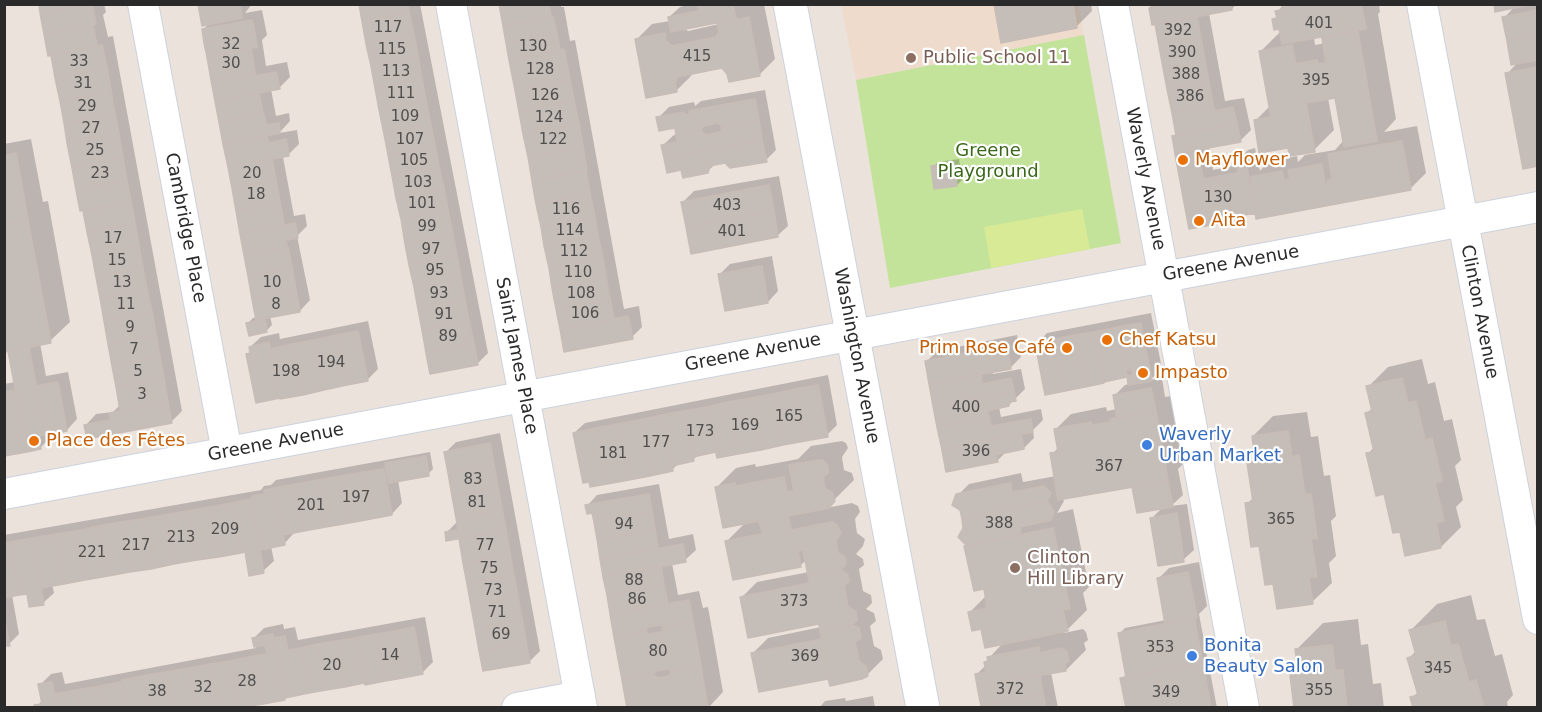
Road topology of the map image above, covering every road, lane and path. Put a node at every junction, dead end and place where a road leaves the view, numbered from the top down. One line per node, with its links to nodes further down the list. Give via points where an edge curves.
1 (143, 4): 11 (street, Cambridge Place)
2 (451, 4): 10 (street, Saint James Place)
3 (789, 4): 9 (main road, Washington Avenue)
4 (1113, 4): 8 (street, Waverly Avenue)
5 (1422, 4): 7 (street, Clinton Avenue)
6 (1538, 207): 7 (street, Greene Avenue)
7 (1462, 221): 8 (street, Greene Avenue); 13 (street, Clinton Avenue)
8 (1164, 276): 9 (street, Greene Avenue); 17 (street, Waverly Avenue)
9 (852, 335): 10 (street, Greene Avenue); 16 (main road, Washington Avenue)
10 (524, 396): 11 (street, Greene Avenue); 14 (street, Saint James Place)
11 (227, 452): 12 (street, Greene Avenue)
12 (4, 494)
13 (1538, 619)
14 (581, 702): 15 (street)
15 (517, 708)
16 (923, 708)
17 (1244, 708)

